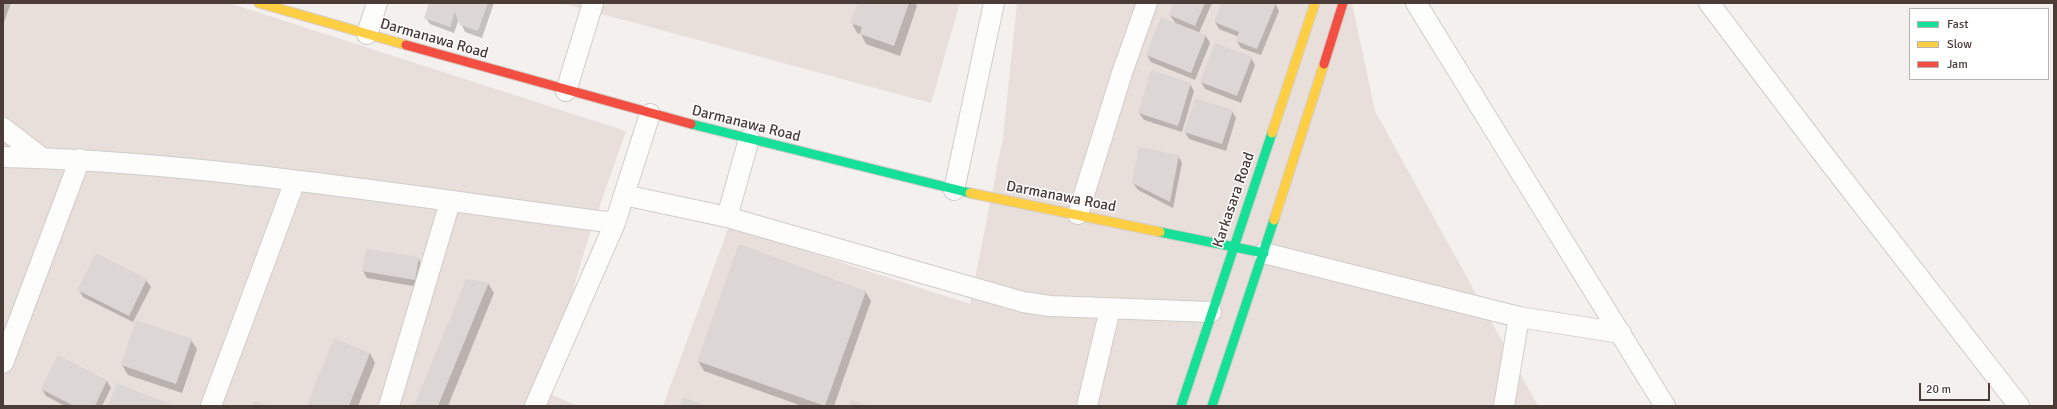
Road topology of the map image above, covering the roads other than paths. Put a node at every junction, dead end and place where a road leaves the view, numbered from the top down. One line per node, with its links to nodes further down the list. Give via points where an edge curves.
1 (259, 3): 10 (street, Darmanawa Road)
2 (377, 3): 10 (street)
3 (593, 3): 11 (street)
4 (994, 3): 19 (street)
5 (1147, 3): 22 (street, via 1122,72)
6 (1315, 3): 25 (street, Karkasara Road)
7 (1343, 3): 26 (street)
8 (1416, 3): 30 (street)
9 (1709, 3): 40 (street)
10 (367, 34): 11 (street, Darmanawa Road)
11 (566, 91): 12 (street, Darmanawa Road)
12 (650, 114): 14 (street, Darmanawa Road); 20 (street)
13 (3, 128): 16 (street)
14 (749, 139): 19 (street, Darmanawa Road); 23 (street)
15 (3, 157): 16 (street)
16 (42, 158): 17 (street)
17 (80, 159): 18 (street, via 198,168); 31 (street)
18 (295, 181): 21 (street); 32 (street)
19 (954, 190): 22 (street, Darmanawa Road)
20 (624, 195): 23 (street); 24 (street)
21 (450, 202): 24 (street); 33 (street)
22 (1078, 214): 25 (street, Darmanawa Road)
23 (726, 217): 27 (street, via 1023,302 1050,306)
24 (615, 223): 34 (street)
25 (1233, 246): 26 (street, Darmanawa Road); 28 (street, Karkasara Road)
26 (1264, 253): 29 (street); 37 (street)
27 (1110, 308): 28 (street); 35 (street)
28 (1211, 312): 36 (street, Karkasara Road)
29 (1520, 317): 30 (street); 38 (street)
30 (1621, 333): 39 (street)
31 (3, 363)
32 (211, 406)
33 (389, 406)
34 (535, 406)
35 (1087, 406)
36 (1181, 406)
37 (1212, 406)
38 (1504, 406)
39 (1665, 406)
40 (2019, 406)

